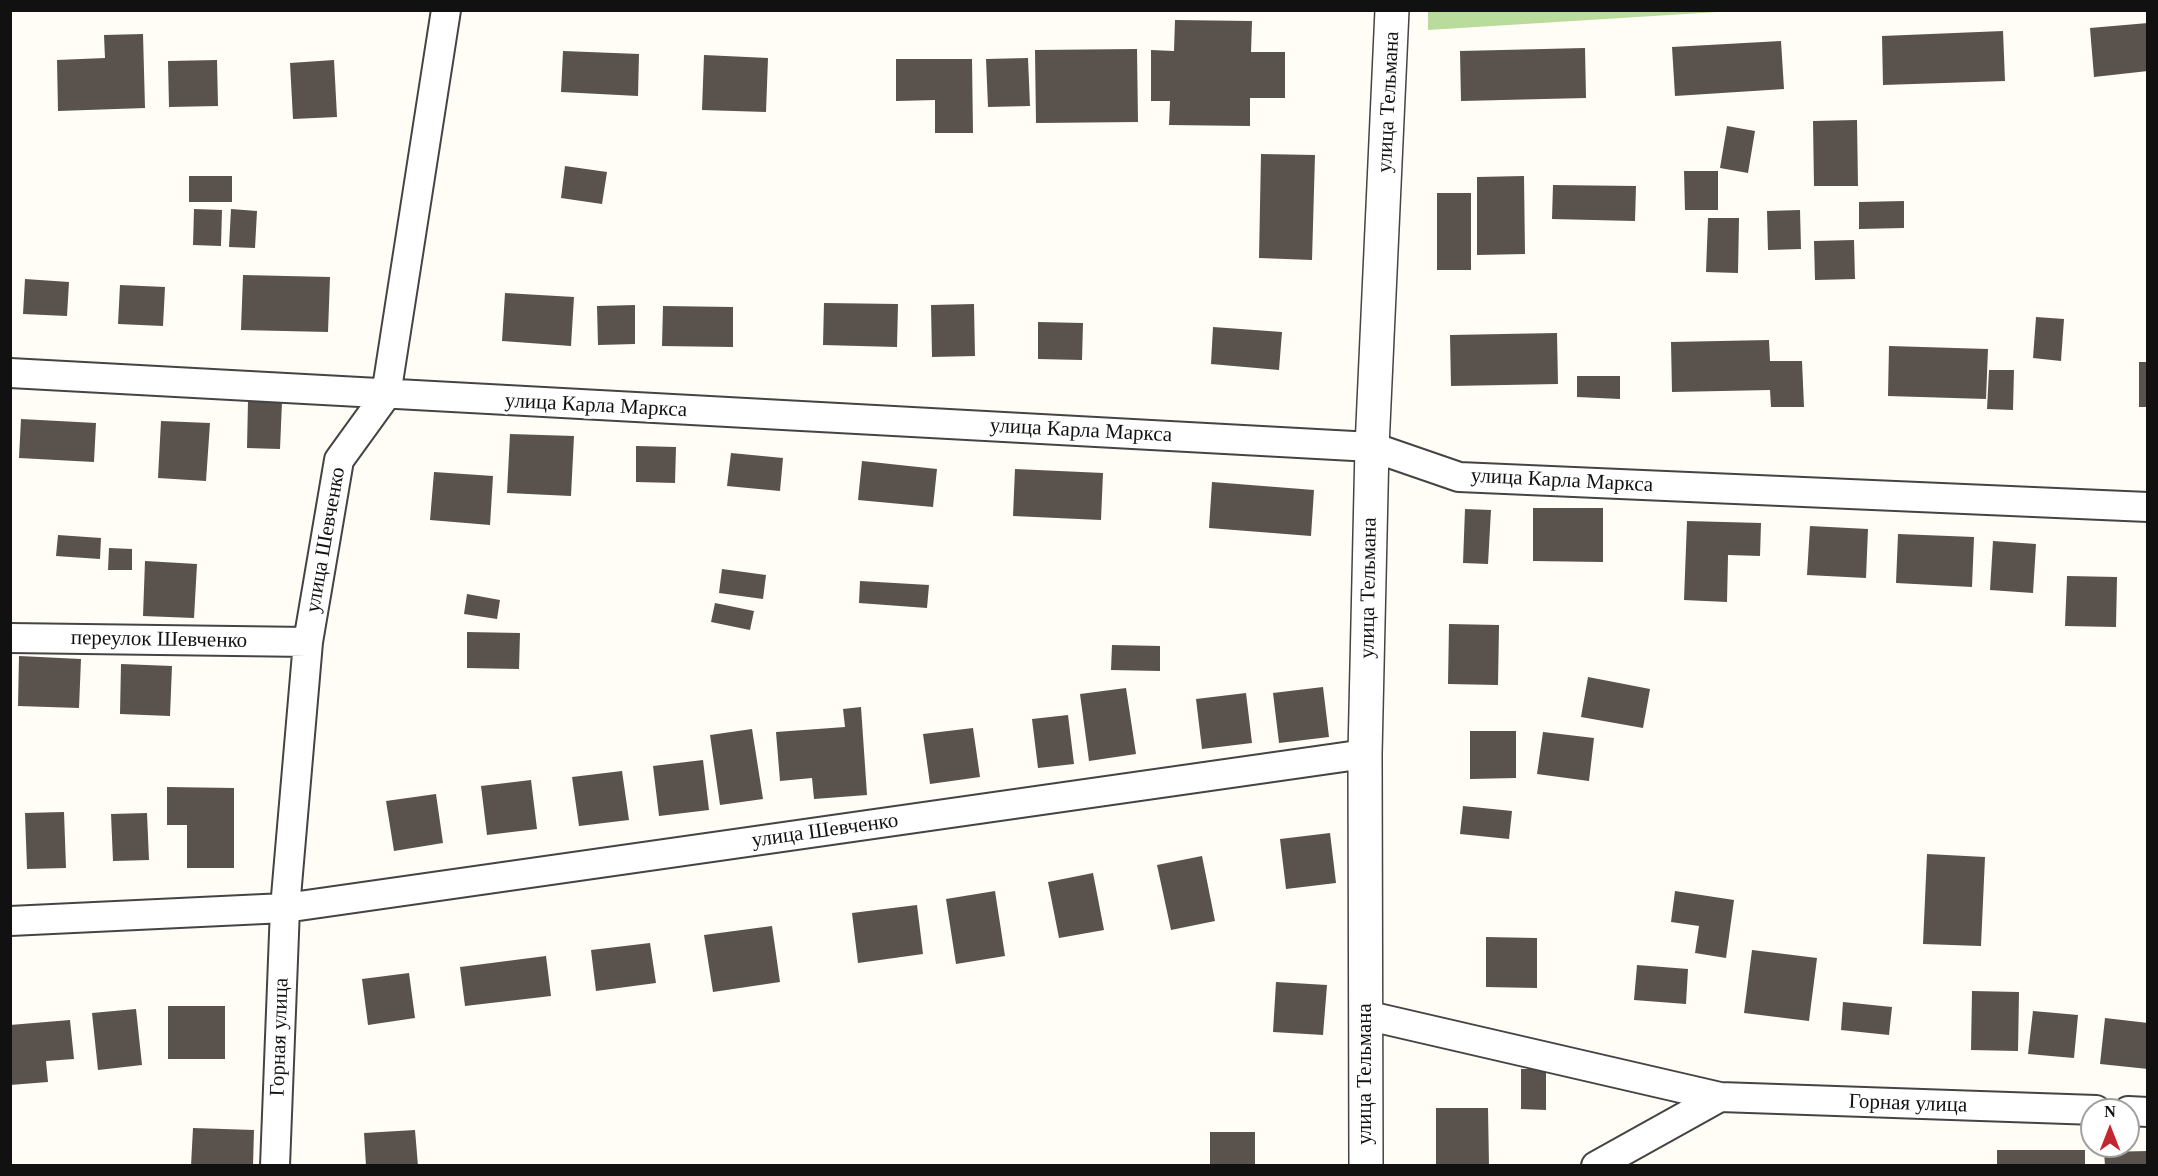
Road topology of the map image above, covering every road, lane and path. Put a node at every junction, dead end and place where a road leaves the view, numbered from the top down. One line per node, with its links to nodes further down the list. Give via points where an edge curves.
1 (446, 10): 4 (street, улица Шевченко)
2 (1392, 10): 5 (street, улица Тельмана)
3 (10, 373): 4 (street, улица Карла Маркса)
4 (386, 395): 5 (street, улица Карла Маркса); 8 (street, улица Шевченко, via 339,460)
5 (1372, 447): 6 (street, улица Карла Маркса, via 1459,477); 9 (street, улица Тельмана)
6 (2148, 507)
7 (10, 638): 8 (street, переулок Шевченко)
8 (308, 642): 10 (street, улица Шевченко)
9 (1365, 754): 10 (street, улица Шевченко); 12 (street, улица Тельмана)
10 (285, 908): 11 (street, улица Шевченко); 15 (street, Горная улица)
11 (10, 921)
12 (1365, 1015): 13 (street, Горная улица); 16 (street, улица Тельмана)
13 (1720, 1097): 14 (street, Горная улица); 17 (street)
14 (2080, 1109)
15 (275, 1166)
16 (1366, 1166)
17 (1596, 1166)

